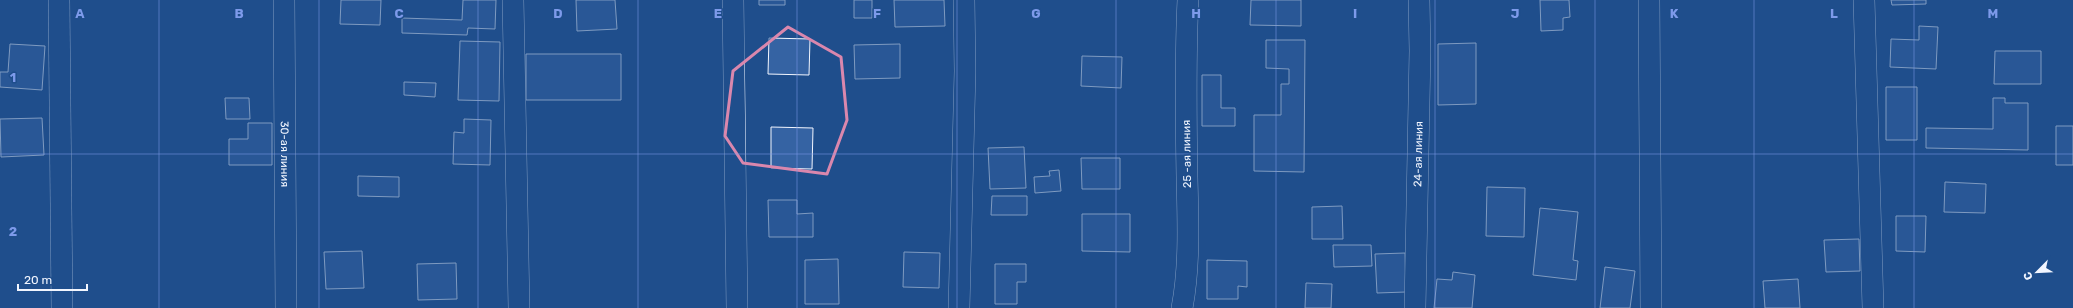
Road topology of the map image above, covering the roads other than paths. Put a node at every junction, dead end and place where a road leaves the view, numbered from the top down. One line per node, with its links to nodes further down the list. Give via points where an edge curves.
1 (59, 0): 10 (street)
2 (284, 0): 11 (street, 30-ая линия)
3 (513, 0): 12 (street)
4 (733, 0): 13 (street)
5 (964, 0): 14 (street, via 965,79)
6 (1188, 0): 15 (street, 25 -ая линия, via 1188,200 1186,287)
7 (1419, 0): 16 (street, 24-ая линия)
8 (1649, 0): 17 (street)
9 (1864, 0): 18 (street)
10 (62, 308)
11 (286, 308)
12 (519, 308)
13 (737, 308)
14 (959, 308)
15 (1182, 308)
16 (1415, 308)
17 (1651, 308)
18 (1873, 308)

